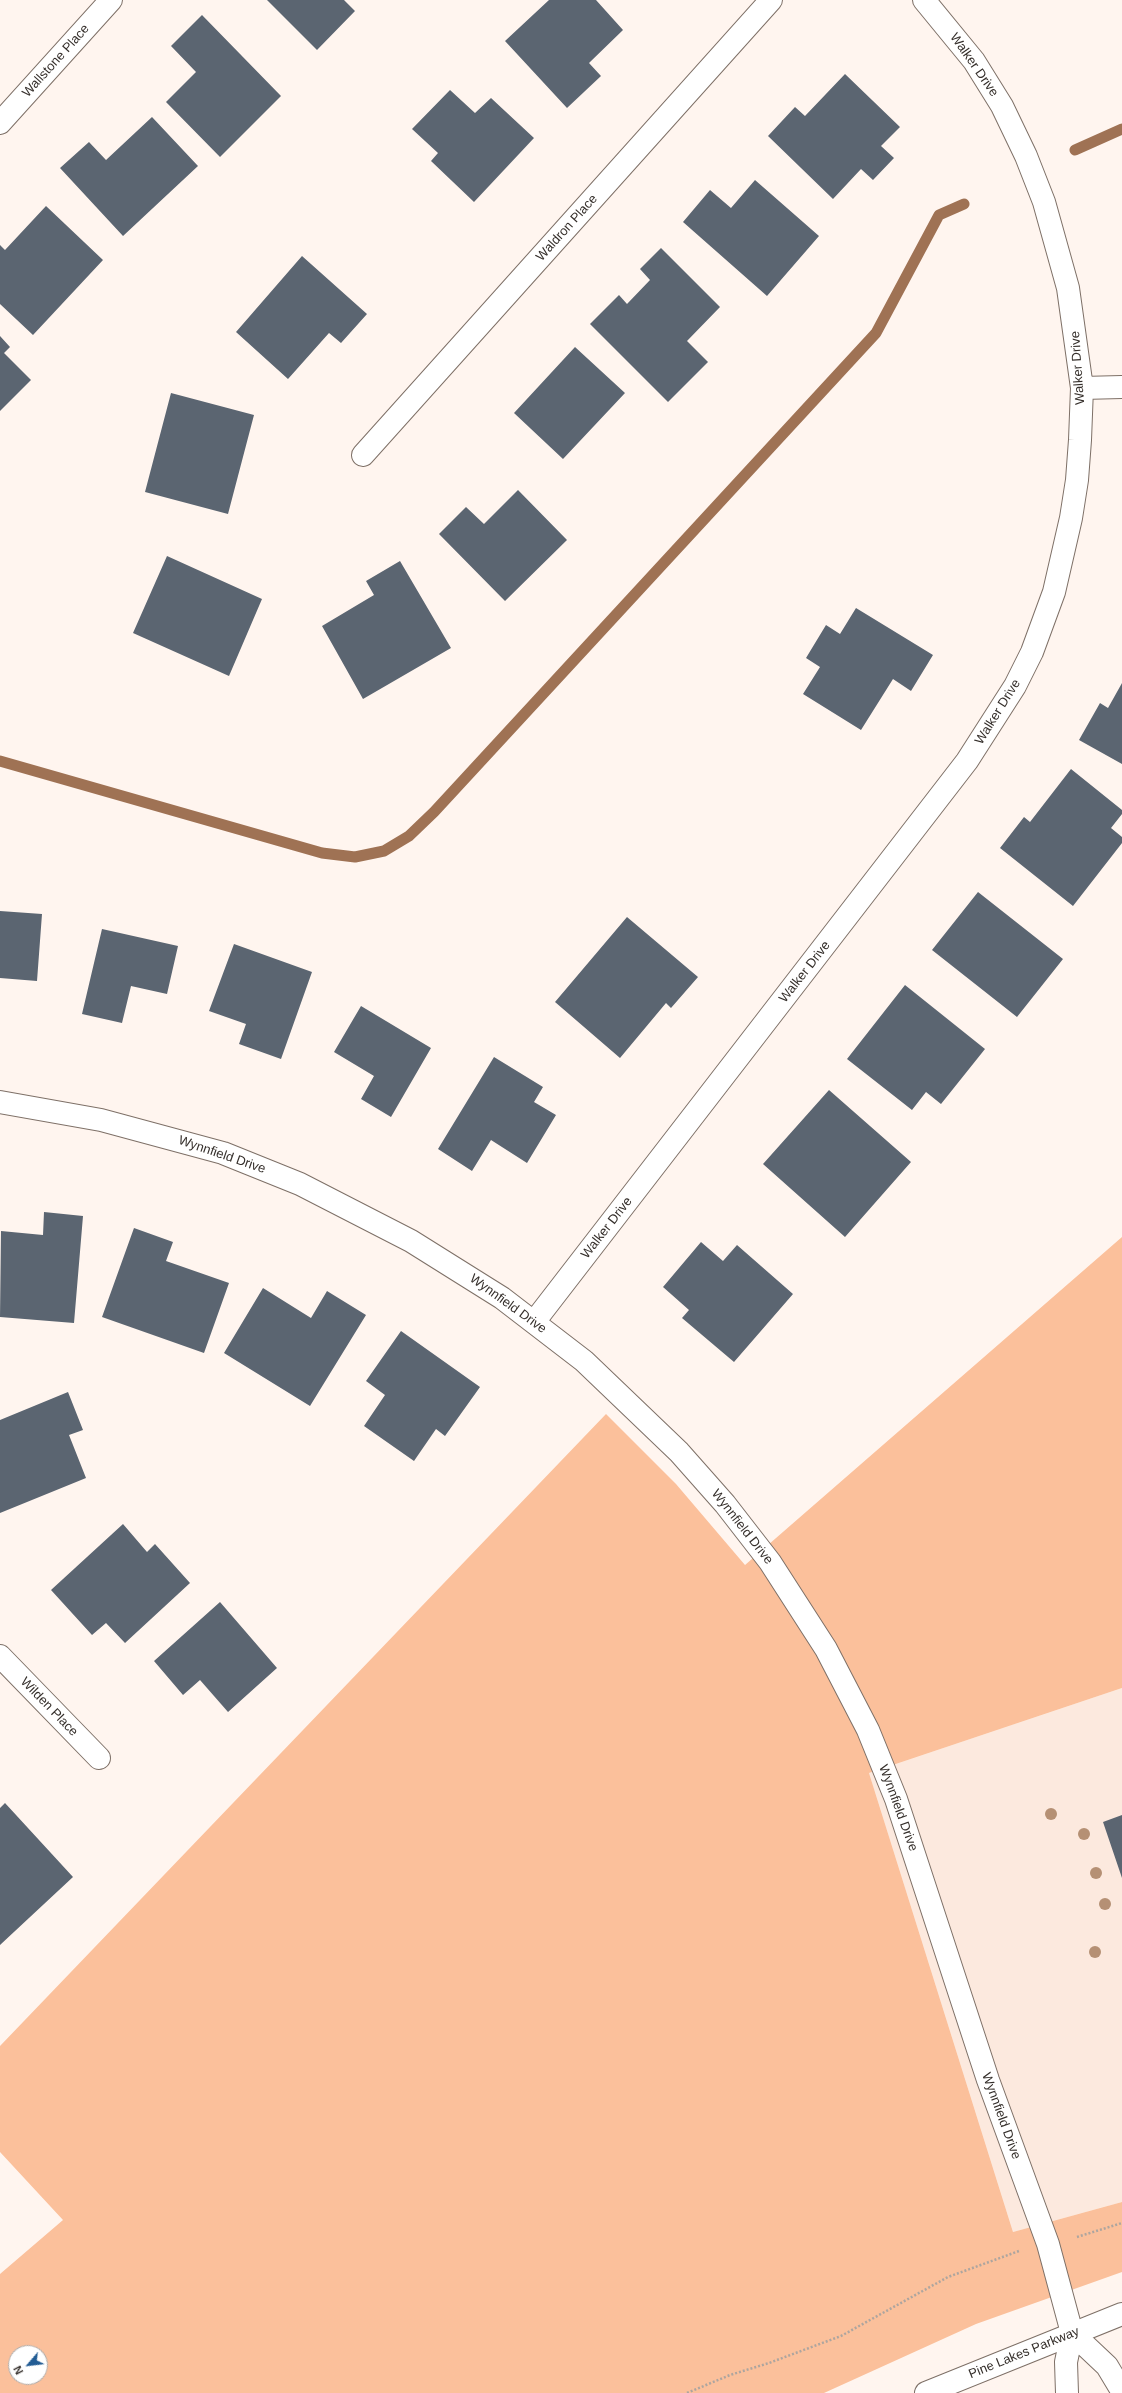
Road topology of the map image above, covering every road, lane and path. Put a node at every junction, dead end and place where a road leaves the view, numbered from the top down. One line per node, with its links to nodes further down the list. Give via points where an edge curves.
1 (111, 0): 4 (street, Wallstone Place)
2 (772, 0): 7 (street, Waldron Place)
3 (924, 0): 6 (street, Walker Drive, via 974,61 1002,106 1026,156 1044,202 1068,288)
4 (0, 123)
5 (1122, 387): 6 (street)
6 (1082, 388): 9 (street, Walker Drive, via 1077,480 1063,555 1043,624 1015,686 984,736 935,804)
7 (363, 455)
8 (0, 1102): 9 (street, Wynnfield Drive, via 64,1112 140,1129 222,1153 261,1168 342,1204 411,1241 502,1298)
9 (534, 1322): 16 (street, Wynnfield Drive, via 620,1393 712,1488 752,1538 797,1603 826,1649 855,1703 881,1760 905,1824 988,2080 1048,2244)
10 (0, 1656): 11 (street, Wilden Place)
11 (99, 1758)
12 (1122, 2223): 13 (path)
13 (1074, 2238)
14 (1024, 2250): 18 (path, via 948,2276 840,2336)
15 (1122, 2314): 16 (street, Pine Lakes Parkway)
16 (1072, 2333): 17 (street, via 1107,2366); 19 (street, Pine Lakes Parkway); 20 (street, via 1066,2362)
17 (1122, 2391)
18 (687, 2393)
19 (926, 2393)
20 (1067, 2393)

